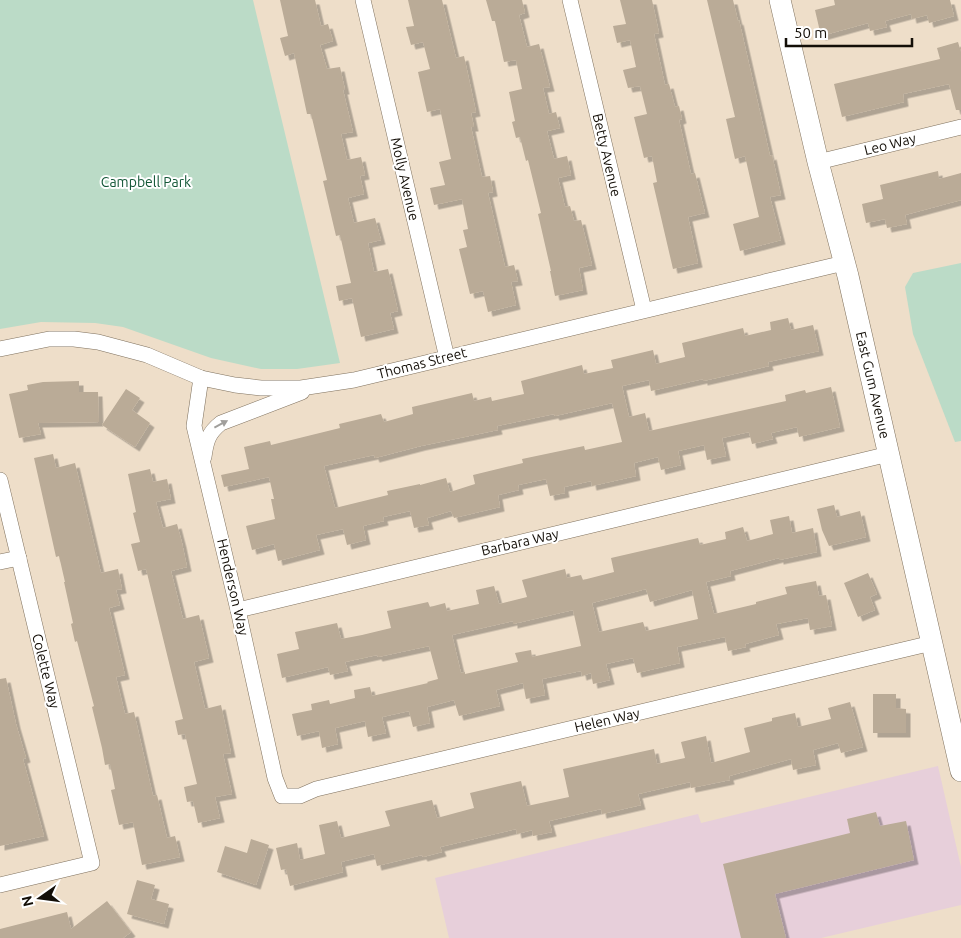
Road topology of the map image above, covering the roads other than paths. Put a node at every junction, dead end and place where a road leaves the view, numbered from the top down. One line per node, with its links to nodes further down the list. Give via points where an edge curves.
1 (363, 0): 9 (street, Molly Avenue)
2 (570, 0): 7 (street, Betty Avenue)
3 (780, 0): 5 (street, East Gum Avenue)
4 (961, 127): 5 (street, Leo Way)
5 (818, 162): 6 (street, East Gum Avenue)
6 (844, 263): 7 (street, Thomas Street); 12 (street, East Gum Avenue)
7 (644, 310): 9 (street, Thomas Street)
8 (0, 349): 10 (street, Thomas Street, via 49,339 98,342 148,355)
9 (447, 358): 11 (street, Thomas Street)
10 (201, 378): 11 (street, Thomas Street, via 261,388); 13 (street, Henderson Way, via 194,426)
11 (317, 386): 13 (street, one-way to 11, via 206,441 221,423)
12 (889, 454): 17 (street, Barbara Way); 18 (street, East Gum Avenue)
13 (204, 466): 17 (street, Henderson Way)
14 (0, 480): 15 (street, Colette Way)
15 (19, 558): 16 (street); 21 (street, Colette Way, via 92,863)
16 (0, 562)
17 (238, 610): 20 (street, Henderson Way, via 275,778)
18 (932, 643): 19 (street, East Gum Avenue); 20 (street, Helen Way, via 316,789 300,796)
19 (961, 771)
20 (282, 796)
21 (0, 885)

